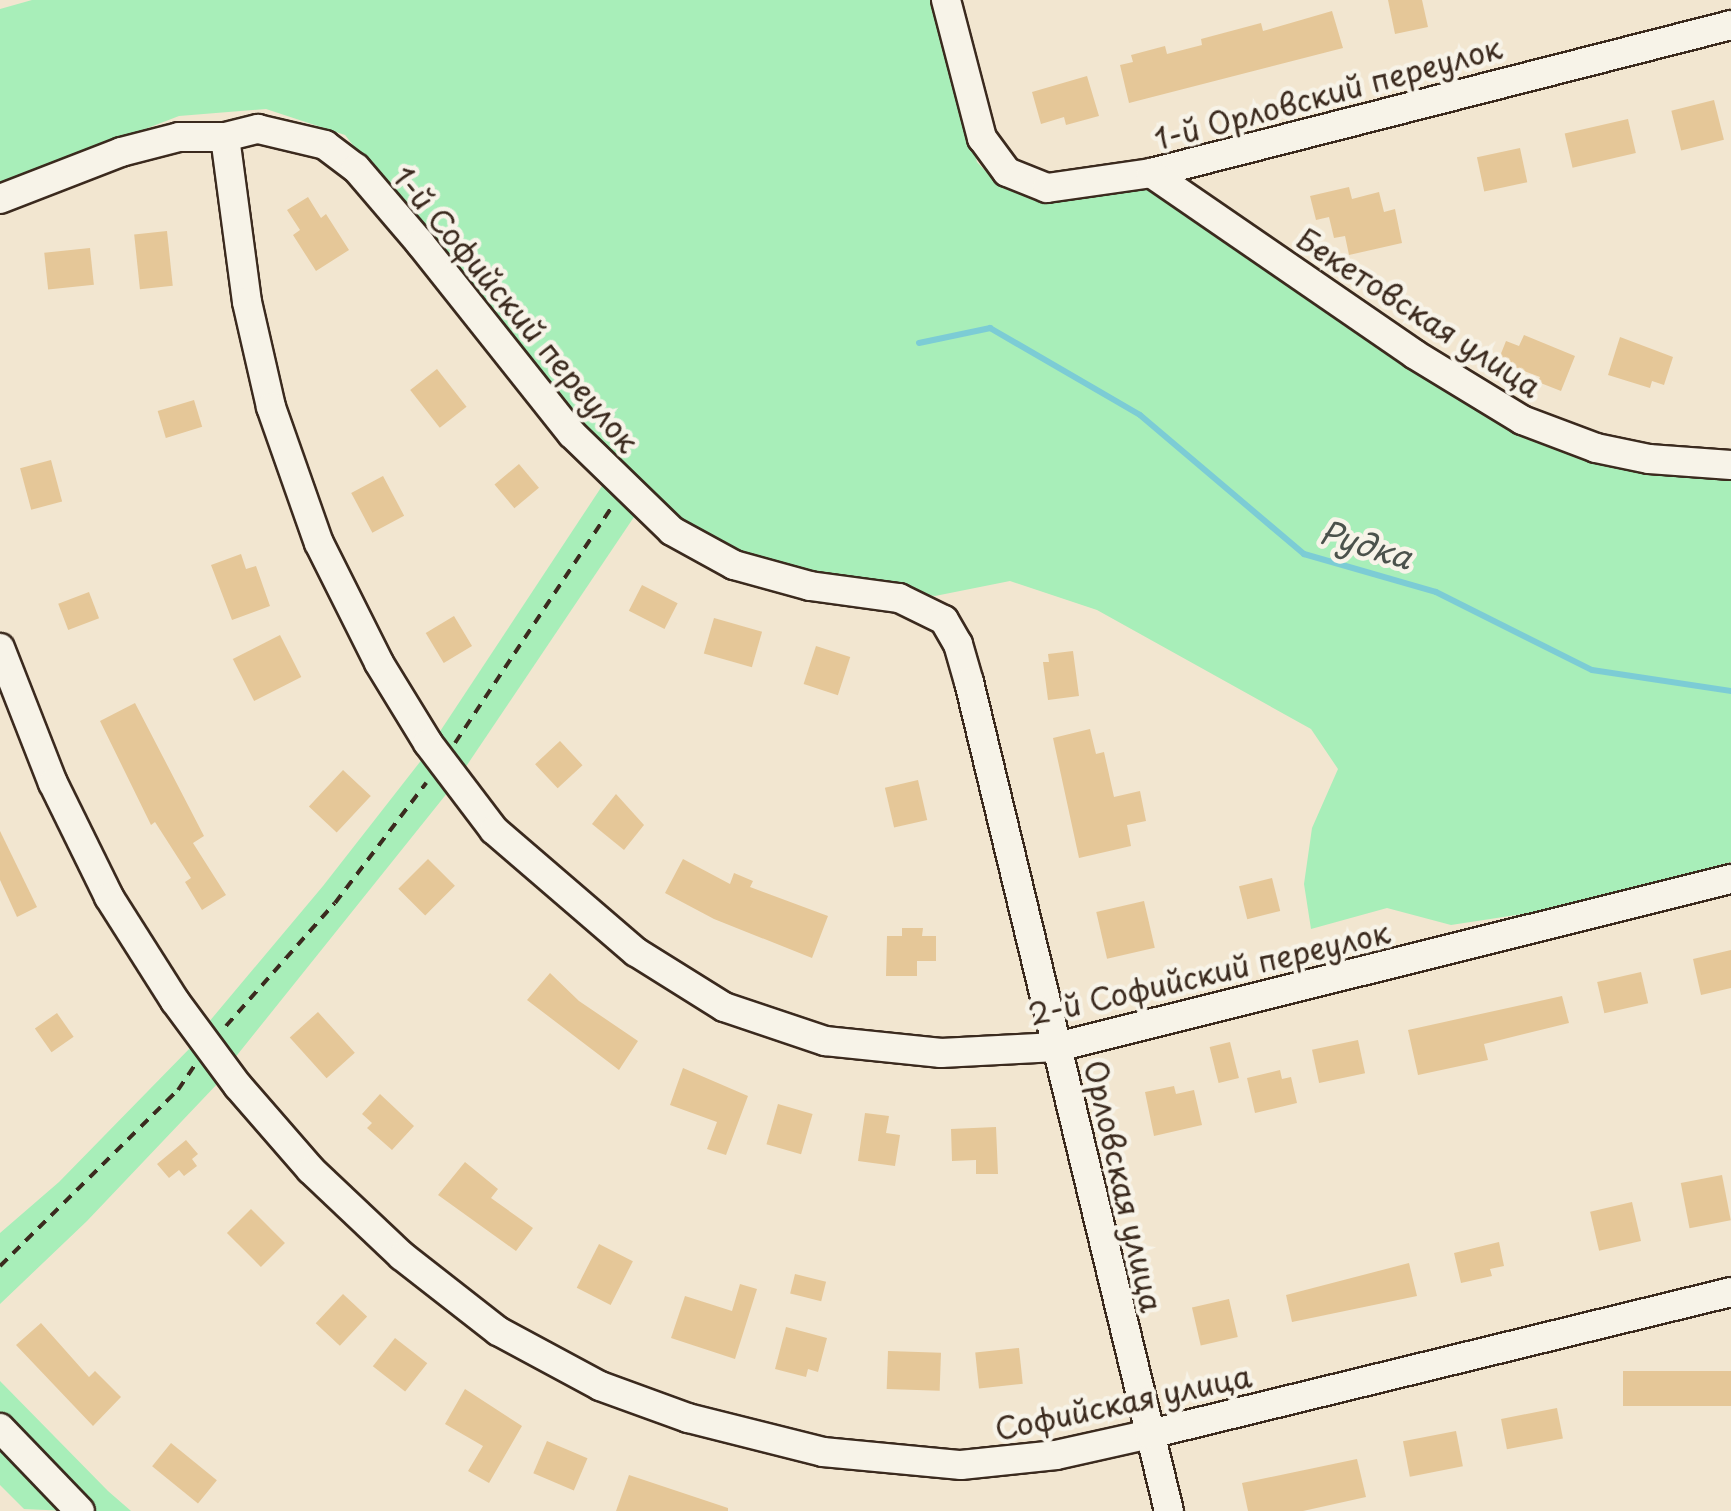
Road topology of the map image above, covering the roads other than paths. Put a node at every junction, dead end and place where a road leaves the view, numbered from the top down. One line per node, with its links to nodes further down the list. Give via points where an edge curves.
1 (946, 0): 4 (street, 1-й Орловский переулок, via 982,138 1007,172 1047,188)
2 (1731, 25): 4 (street, 1-й Орловский переулок)
3 (225, 137): 5 (street, 1-й Софийский переулок, via 179,137 122,152); 7 (street, 1-й Софийский переулок, via 258,129 289,133 325,144 356,168 572,434 672,531 734,565 928,609); 10 (street, 2-й Софийский переулок, via 262,372 319,542 379,663 494,830 636,952 724,1008 824,1041 942,1053)
4 (1151, 173): 6 (street, Бекетовская улица, via 1522,420 1596,448)
5 (0, 199)
6 (1731, 465)
7 (958, 644): 10 (street, Орловская улица)
8 (0, 648): 13 (street, Софийская улица, via 53,783 109,897 208,1046 311,1170 402,1256 498,1331 600,1386 688,1418 823,1452 962,1466)
9 (1731, 879): 10 (street, 2-й Софийский переулок)
10 (1057, 1047): 13 (street, Орловская улица)
11 (1731, 1292): 13 (street, Софийская улица)
12 (0, 1428): 14 (street)
13 (1150, 1434): 15 (street, Орловская улица)
14 (80, 1511)
15 (1169, 1511)

